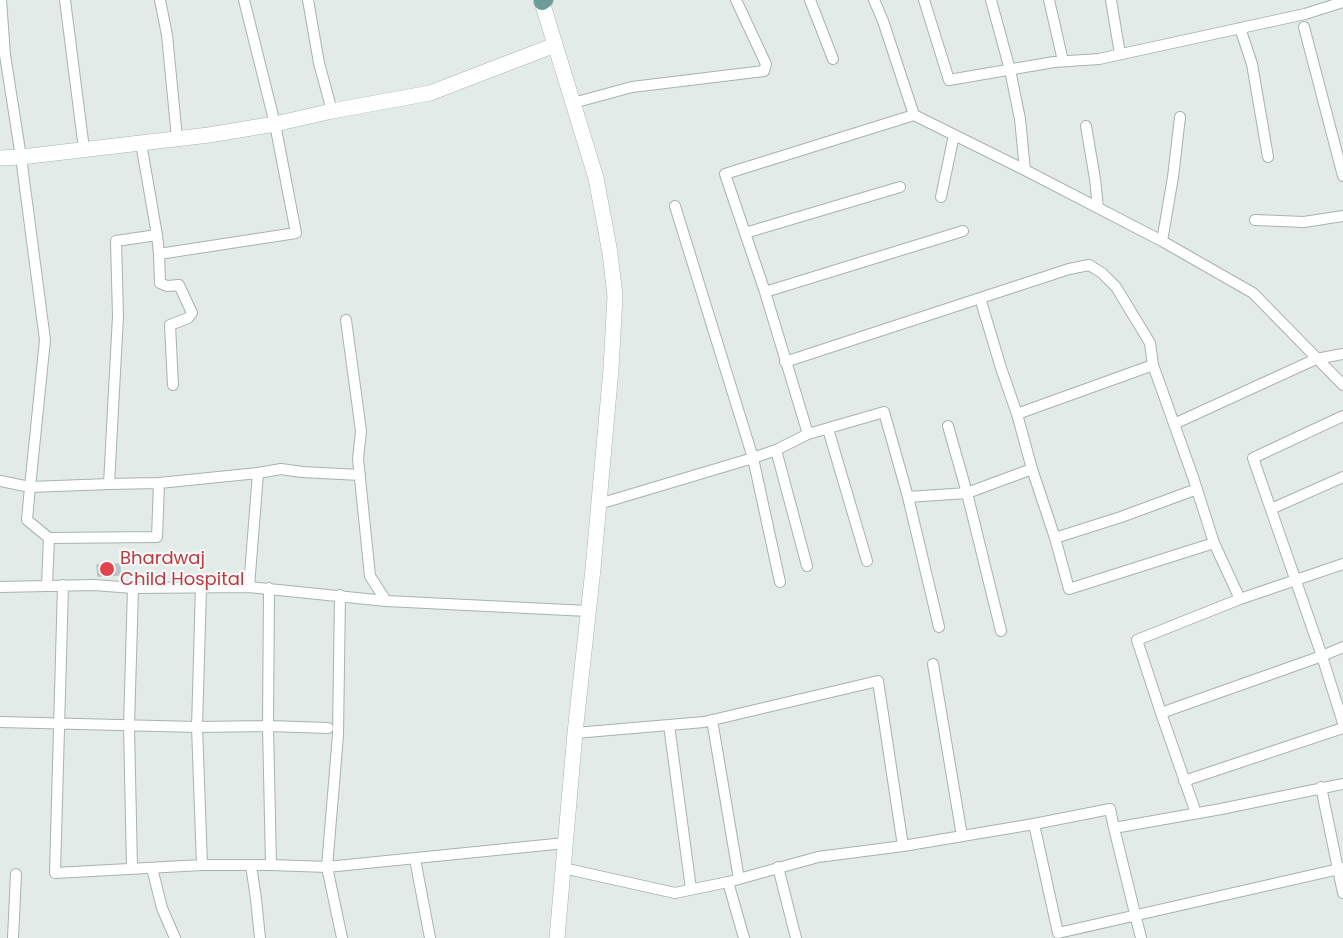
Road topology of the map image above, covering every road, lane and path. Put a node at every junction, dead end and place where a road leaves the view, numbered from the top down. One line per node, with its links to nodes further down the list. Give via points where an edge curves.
1 (1, 0): 33 (street)
2 (65, 0): 32 (street)
3 (160, 0): 30 (street)
4 (244, 0): 27 (street)
5 (308, 0): 24 (street)
6 (736, 0): 23 (street, via 766,64 764,71 632,87)
7 (810, 0): 20 (street)
8 (874, 0): 25 (street)
9 (924, 0): 22 (street, via 949,80)
10 (991, 0): 22 (street)
11 (1049, 0): 21 (street)
12 (1111, 0): 19 (street)
13 (543, 1): 18 (main road)
14 (1343, 2): 15 (street)
15 (1331, 3): 17 (street, via 1305,14)
16 (1304, 27): 37 (street)
17 (1240, 28): 19 (street); 34 (street, via 1252,64)
18 (555, 45): 23 (main road); 24 (main road, via 430,93)
19 (1120, 54): 21 (street)
20 (833, 59)
21 (1063, 61): 22 (street)
22 (1010, 69): 36 (street)
23 (573, 103): 77 (main road, via 596,178 615,297)
24 (332, 111): 27 (main road)
25 (914, 115): 29 (street); 45 (street, via 725,174)
26 (1180, 117): 47 (street)
27 (275, 124): 30 (main road); 48 (street, via 296,233)
28 (1086, 126): 41 (street)
29 (954, 135): 36 (street); 39 (street)
30 (177, 138): 31 (main road)
31 (141, 143): 32 (main road); 46 (street)
32 (84, 149): 33 (main road)
33 (21, 157): 35 (main road); 73 (street, via 45,340)
34 (1268, 157)
35 (0, 158)
36 (1025, 170): 41 (street)
37 (1343, 176)
38 (900, 186): 45 (street)
39 (941, 197)
40 (675, 206): 65 (street)
41 (1098, 208): 47 (street)
42 (1343, 216): 43 (street, via 1304,222)
43 (1255, 220)
44 (963, 231): 49 (street)
45 (745, 233): 49 (street)
46 (157, 235): 48 (street); 72 (street, via 116,241 118,316)
47 (1162, 241): 53 (street, via 1253,293)
48 (159, 254): 56 (street, via 160,283 179,285 192,313 170,325)
49 (765, 292): 54 (street)
50 (980, 298): 54 (street); 55 (street, via 1089,266 1116,287 1150,343); 58 (street)
51 (346, 320): 68 (street, via 361,431)
52 (1343, 354): 53 (street)
53 (1316, 358): 57 (street); 60 (street)
54 (785, 362): 63 (street)
55 (1154, 365): 58 (street); 60 (street)
56 (173, 384)
57 (1343, 385)
58 (1017, 414): 66 (street)
59 (1343, 416): 78 (street, via 1253,458)
60 (1174, 424): 74 (street)
61 (948, 426): 75 (street)
62 (828, 429): 63 (street); 76 (street, via 884,412); 82 (street)
63 (808, 434): 64 (street)
64 (776, 450): 65 (street); 84 (street)
65 (753, 458): 77 (street); 86 (street)
66 (1032, 469): 75 (street); 80 (street)
67 (258, 473): 68 (street, via 281,469); 71 (street); 91 (street)
68 (360, 476): 96 (street, via 370,576)
69 (1343, 477): 78 (street)
70 (0, 481): 73 (street)
71 (159, 483): 72 (street); 79 (street, via 157,537)
72 (109, 484): 73 (street)
73 (30, 487): 79 (street, via 27,520)
74 (1197, 489): 80 (street); 81 (street)
75 (967, 493): 76 (street); 99 (street)
76 (908, 497): 98 (street)
77 (599, 504): 97 (main road)
78 (1271, 509): 85 (street)
79 (49, 538): 87 (street)
80 (1055, 538): 81 (street, via 1069,589)
81 (1214, 543): 95 (street)
82 (867, 561)
83 (1343, 564): 85 (street)
84 (807, 566)
85 (1295, 580): 95 (street); 101 (street)
86 (780, 582)
87 (47, 585): 88 (street); 89 (street)
88 (63, 585): 92 (street); 107 (street)
89 (0, 587)
90 (201, 587): 91 (street); 92 (street); 111 (street)
91 (249, 587): 93 (street)
92 (133, 588): 109 (street)
93 (269, 588): 94 (street); 110 (street)
94 (340, 595): 96 (street); 128 (street, via 338,735)
95 (1240, 599): 103 (street, via 1137,640)
96 (386, 601): 97 (street)
97 (588, 610): 114 (main road)
98 (939, 627)
99 (1001, 631)
100 (1343, 647): 101 (street)
101 (1322, 656): 103 (street); 106 (street)
102 (933, 664): 121 (street)
103 (1161, 713): 115 (street)
104 (712, 720): 108 (street); 123 (street, via 878,681); 135 (street)
105 (0, 722): 107 (street)
106 (1343, 723)
107 (59, 724): 109 (street); 130 (street, via 55,873)
108 (669, 725): 114 (street); 137 (street)
109 (129, 726): 111 (street); 130 (street)
110 (268, 726): 111 (street); 112 (street); 127 (street)
111 (197, 728): 125 (street)
112 (328, 728)
113 (1343, 728): 115 (street)
114 (575, 733): 122 (main road)
115 (1184, 782): 118 (street)
116 (1343, 784): 117 (street)
117 (1321, 787): 118 (street); 133 (street)
118 (1196, 813): 120 (street)
119 (1034, 825): 120 (street, via 1110,809); 121 (street); 139 (street, via 1058,933)
120 (1114, 828): 139 (street)
121 (962, 836): 123 (street)
122 (565, 843): 124 (street); 132 (main road)
123 (903, 846): 129 (street, via 818,857)
124 (415, 859): 128 (street); 144 (street)
125 (202, 865): 126 (street); 131 (street)
126 (251, 865): 127 (street); 142 (street)
127 (271, 865): 128 (street)
128 (327, 867): 143 (street)
129 (778, 867): 135 (street); 147 (street)
130 (132, 868): 131 (street)
131 (152, 868): 141 (street)
132 (563, 868): 137 (street, via 675,893); 145 (main road)
133 (1340, 868): 138 (street); 139 (street)
134 (16, 874): 140 (street)
135 (739, 879): 136 (street)
136 (728, 882): 137 (street); 146 (street)
137 (692, 889)
138 (1343, 894)
139 (1135, 916): 148 (street)
140 (13, 938)
141 (175, 938)
142 (260, 938)
143 (342, 938)
144 (430, 938)
145 (557, 938)
146 (744, 938)
147 (796, 938)
148 (1141, 938)

